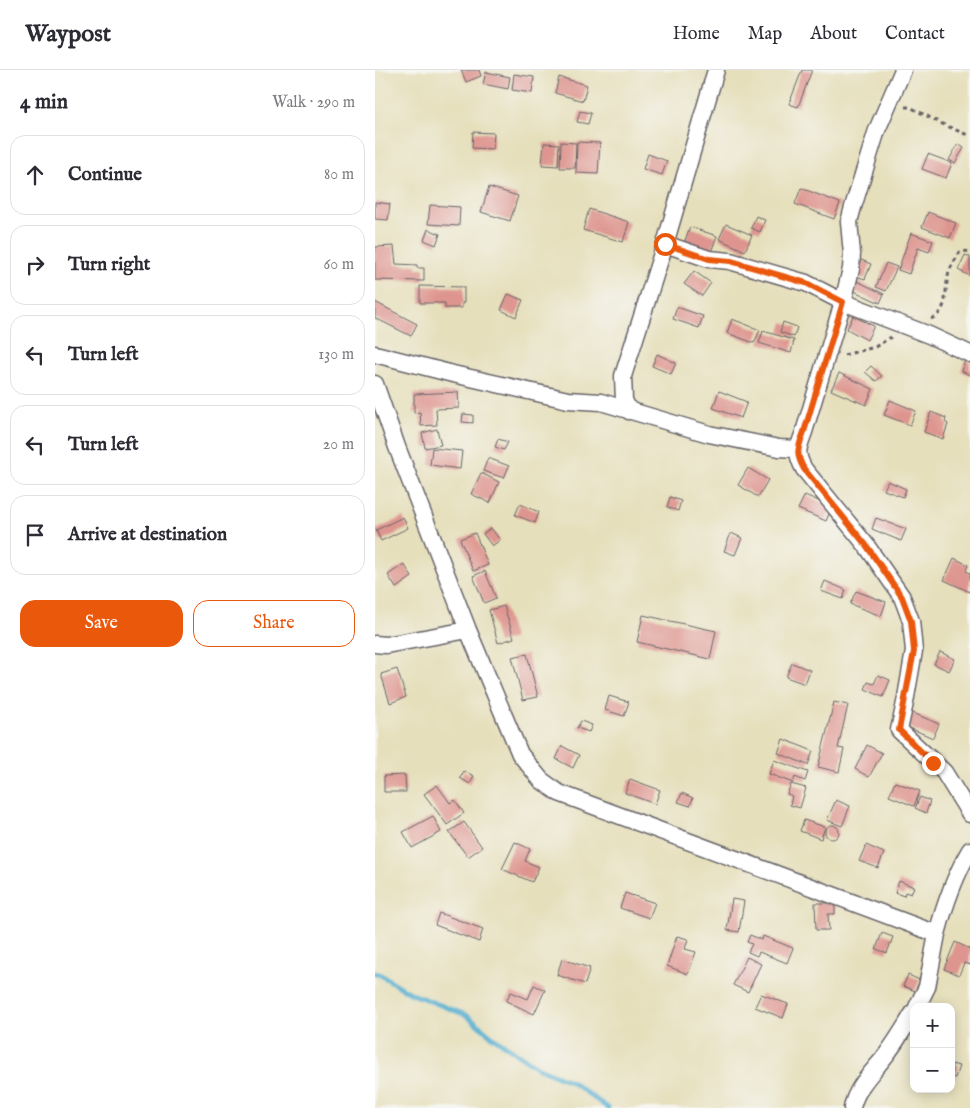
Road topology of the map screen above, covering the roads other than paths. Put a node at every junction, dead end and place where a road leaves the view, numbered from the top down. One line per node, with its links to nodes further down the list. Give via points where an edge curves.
1 (716, 70): 3 (street)
2 (903, 70): 4 (street, via 877,130 849,222 851,268)
3 (665, 244): 4 (street, via 709,259 731,261 806,283); 8 (street, via 623,376 624,400)
4 (843, 302): 6 (street); 9 (street)
5 (375, 354): 8 (street, via 545,395 601,402)
6 (970, 354)
7 (375, 384): 10 (street)
8 (629, 411): 9 (street, via 709,434)
9 (797, 449): 12 (street, via 804,469 866,545 902,597 911,621 914,651 899,730 944,772)
10 (468, 630): 11 (street, via 386,645); 14 (street, via 520,754 541,780 559,793)
11 (375, 644)
12 (970, 814)
13 (970, 850): 14 (street, via 946,900)
14 (937, 934): 15 (street, via 927,988)
15 (919, 1003)
16 (910, 1020): 17 (street, via 860,1088)
17 (852, 1108)

